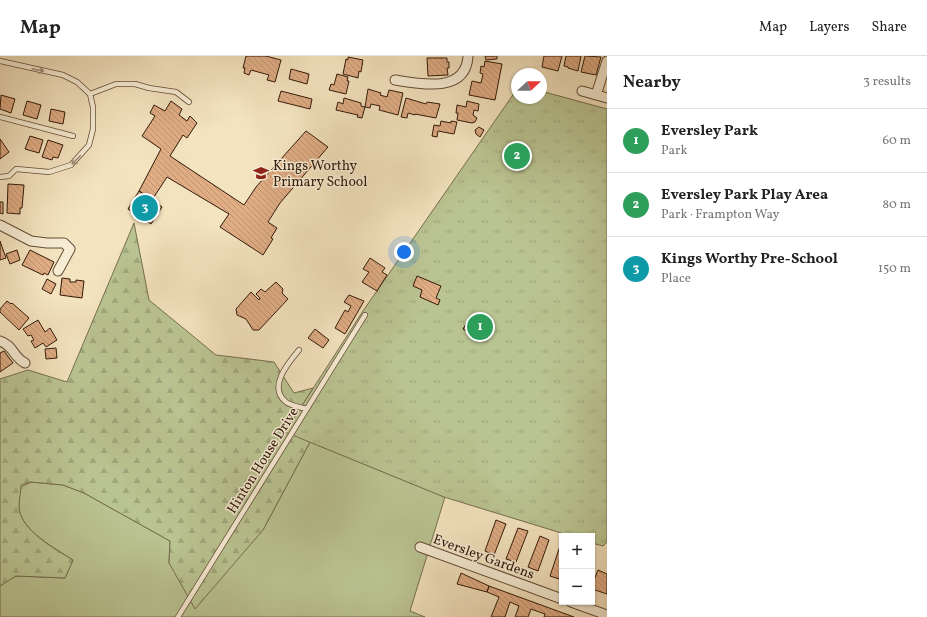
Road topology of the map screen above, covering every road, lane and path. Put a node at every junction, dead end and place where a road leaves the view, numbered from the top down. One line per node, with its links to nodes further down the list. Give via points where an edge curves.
1 (468, 56): 4 (street, via 463,74 441,85)
2 (0, 61): 6 (lane, one-way to 6, via 63,76 77,82)
3 (607, 61): 7 (street)
4 (395, 80)
5 (582, 91): 7 (street)
6 (90, 94): 9 (lane, via 116,84 135,84 176,92); 12 (lane, one-way to 12, via 93,129 89,145 71,165 49,172 16,169 9,176)
7 (596, 94): 8 (street)
8 (607, 98)
9 (189, 102)
10 (0, 117): 11 (lane)
11 (73, 136)
12 (0, 177)
13 (0, 225): 14 (street, via 31,241 64,243 70,249)
14 (58, 271)
15 (365, 315): 19 (lane, Hinton House Drive)
16 (0, 341): 18 (street, via 8,344 19,360)
17 (299, 350): 19 (lane, via 285,369 278,390 286,402)
18 (25, 363)
19 (307, 409): 24 (lane, Hinton House Drive)
20 (420, 547): 21 (street, Eversley Gardens)
21 (559, 598)
22 (579, 605): 23 (street)
23 (607, 615)
24 (178, 617)

